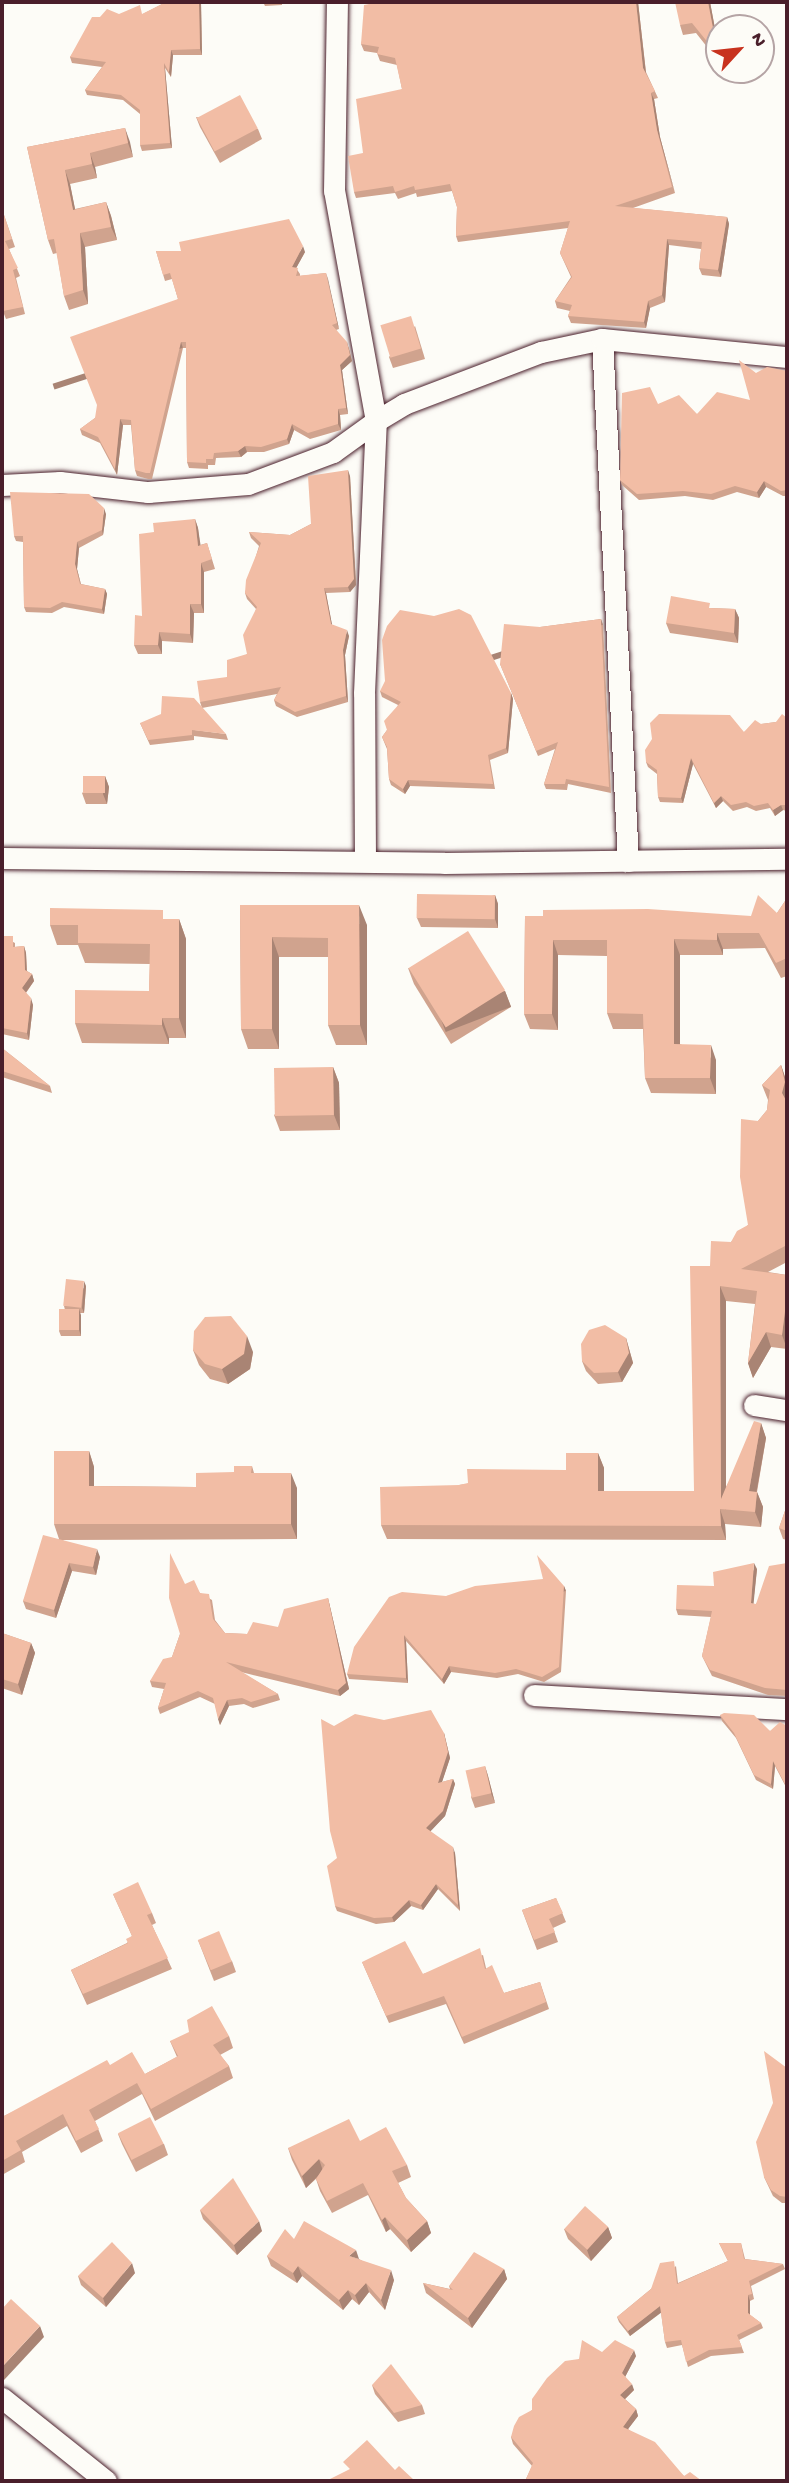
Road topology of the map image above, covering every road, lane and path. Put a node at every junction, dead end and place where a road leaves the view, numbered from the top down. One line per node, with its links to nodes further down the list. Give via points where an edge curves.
1 (337, 2): 4 (street, via 334,191)
2 (602, 339): 3 (street); 4 (street, via 541,352 404,404); 9 (street)
3 (787, 357)
4 (376, 421): 5 (street, via 332,452 248,484 148,492 60,482); 8 (street, via 365,692)
5 (2, 485)
6 (2, 858): 8 (street)
7 (787, 859): 9 (street)
8 (365, 861): 9 (street)
9 (628, 861)
10 (754, 1405): 11 (street)
11 (787, 1410)
12 (534, 1696): 13 (street)
13 (787, 1709)
14 (2, 2398): 15 (street)
15 (106, 2481)

